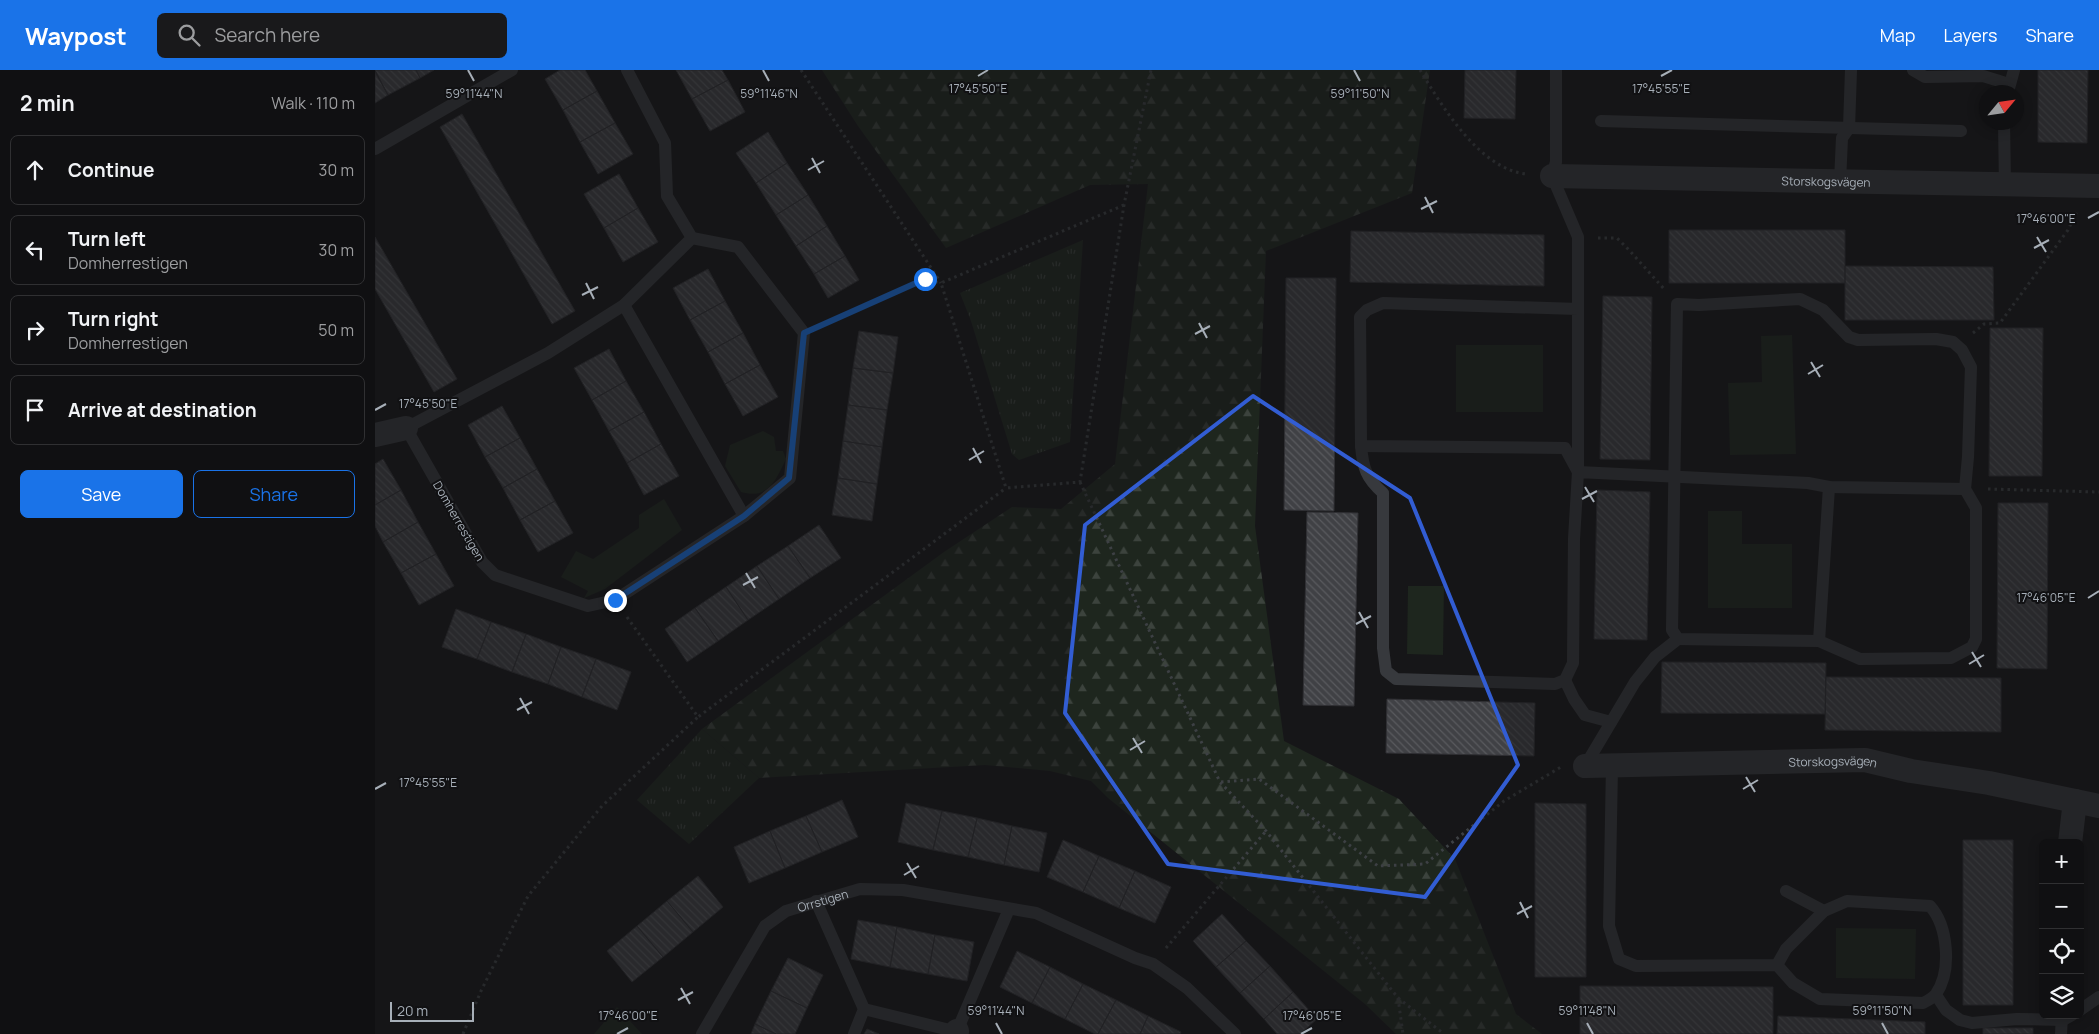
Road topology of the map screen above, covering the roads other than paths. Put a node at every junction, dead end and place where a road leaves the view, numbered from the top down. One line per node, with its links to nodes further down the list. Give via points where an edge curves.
1 (512, 70): 13 (lane)
2 (627, 70): 18 (lane, via 665,143 667,196)
3 (1555, 70): 14 (lane, via 1556,162)
4 (1851, 70): 10 (lane)
5 (1913, 70): 7 (lane, via 1925,77 1983,76)
6 (2013, 70): 8 (lane)
7 (2002, 85)
8 (2010, 85)
9 (1601, 121): 10 (lane)
10 (1849, 128): 12 (lane); 15 (lane, via 1842,138)
11 (2005, 130): 16 (lane)
12 (1961, 131)
13 (375, 149)
14 (1552, 176): 15 (street, Storskogsvägen); 20 (lane, via 1578,237)
15 (1840, 182): 16 (street, Storskogsvägen)
16 (2005, 185): 17 (street, Storskogsvägen)
17 (2095, 186)
18 (692, 238): 19 (lane); 28 (lane, Domherrestigen, via 738,247 804,333 789,478)
19 (624, 306): 21 (lane, via 548,353); 28 (lane)
20 (1578, 309): 23 (lane, via 1383,303 1367,310 1360,317); 24 (lane)
21 (406, 428): 22 (street); 28 (lane, Domherrestigen, via 482,562 495,575 588,606 615,600)
22 (375, 435)
23 (1361, 446): 24 (lane, via 1565,448); 31 (lane, via 1363,466 1371,483 1383,493 1383,648 1386,671 1396,679 1555,684)
24 (1578, 472): 25 (lane); 31 (lane, via 1573,663)
25 (1675, 476): 26 (lane); 27 (lane, via 1677,304 1800,300 1823,310 1849,337 1858,340 1936,339 1953,342 1962,350 1971,367); 29 (lane, via 1672,630)
26 (1829, 487): 27 (lane); 30 (lane)
27 (1965, 489): 30 (lane, via 1977,508 1976,639 1972,647 1951,658 1860,659)
28 (744, 516)
29 (1679, 639): 30 (lane); 32 (lane, via 1655,658 1635,682)
30 (1819, 641)
31 (1565, 680): 32 (lane, via 1585,714)
32 (1611, 722): 33 (lane)
33 (1585, 766): 34 (street, Storskogsvägen)
34 (1612, 766): 35 (street, Storskogsvägen, via 1865,760); 42 (lane, via 1609,926 1619,959 1636,966)
35 (2075, 801): 36 (street, Storskogsvägen); 37 (street)
36 (2099, 806)
37 (2070, 839)
38 (1786, 891): 41 (lane)
39 (815, 901): 40 (lane, Orrstigen, via 860,888 903,890); 46 (lane); 51 (lane, Orrstigen, via 786,911 765,926)
40 (1009, 909): 49 (lane, Orrstigen, via 1036,913 1153,964 1187,988); 50 (lane)
41 (1823, 911): 42 (lane, via 1787,949); 43 (lane, via 1847,901 1930,906 1939,916 1946,944 1945,970)
42 (1777, 966): 43 (lane, via 1793,983 1821,999 1923,1003)
43 (1936, 995): 47 (lane, via 1946,1010 1960,1020 1972,1023)
44 (2099, 997): 45 (lane)
45 (2084, 1007)
46 (864, 1009): 50 (lane); 52 (lane)
47 (2039, 1018)
48 (2065, 1019): 53 (lane)
49 (1228, 1032)
50 (959, 1033)
51 (701, 1034)
52 (854, 1034)
53 (2061, 1034)

